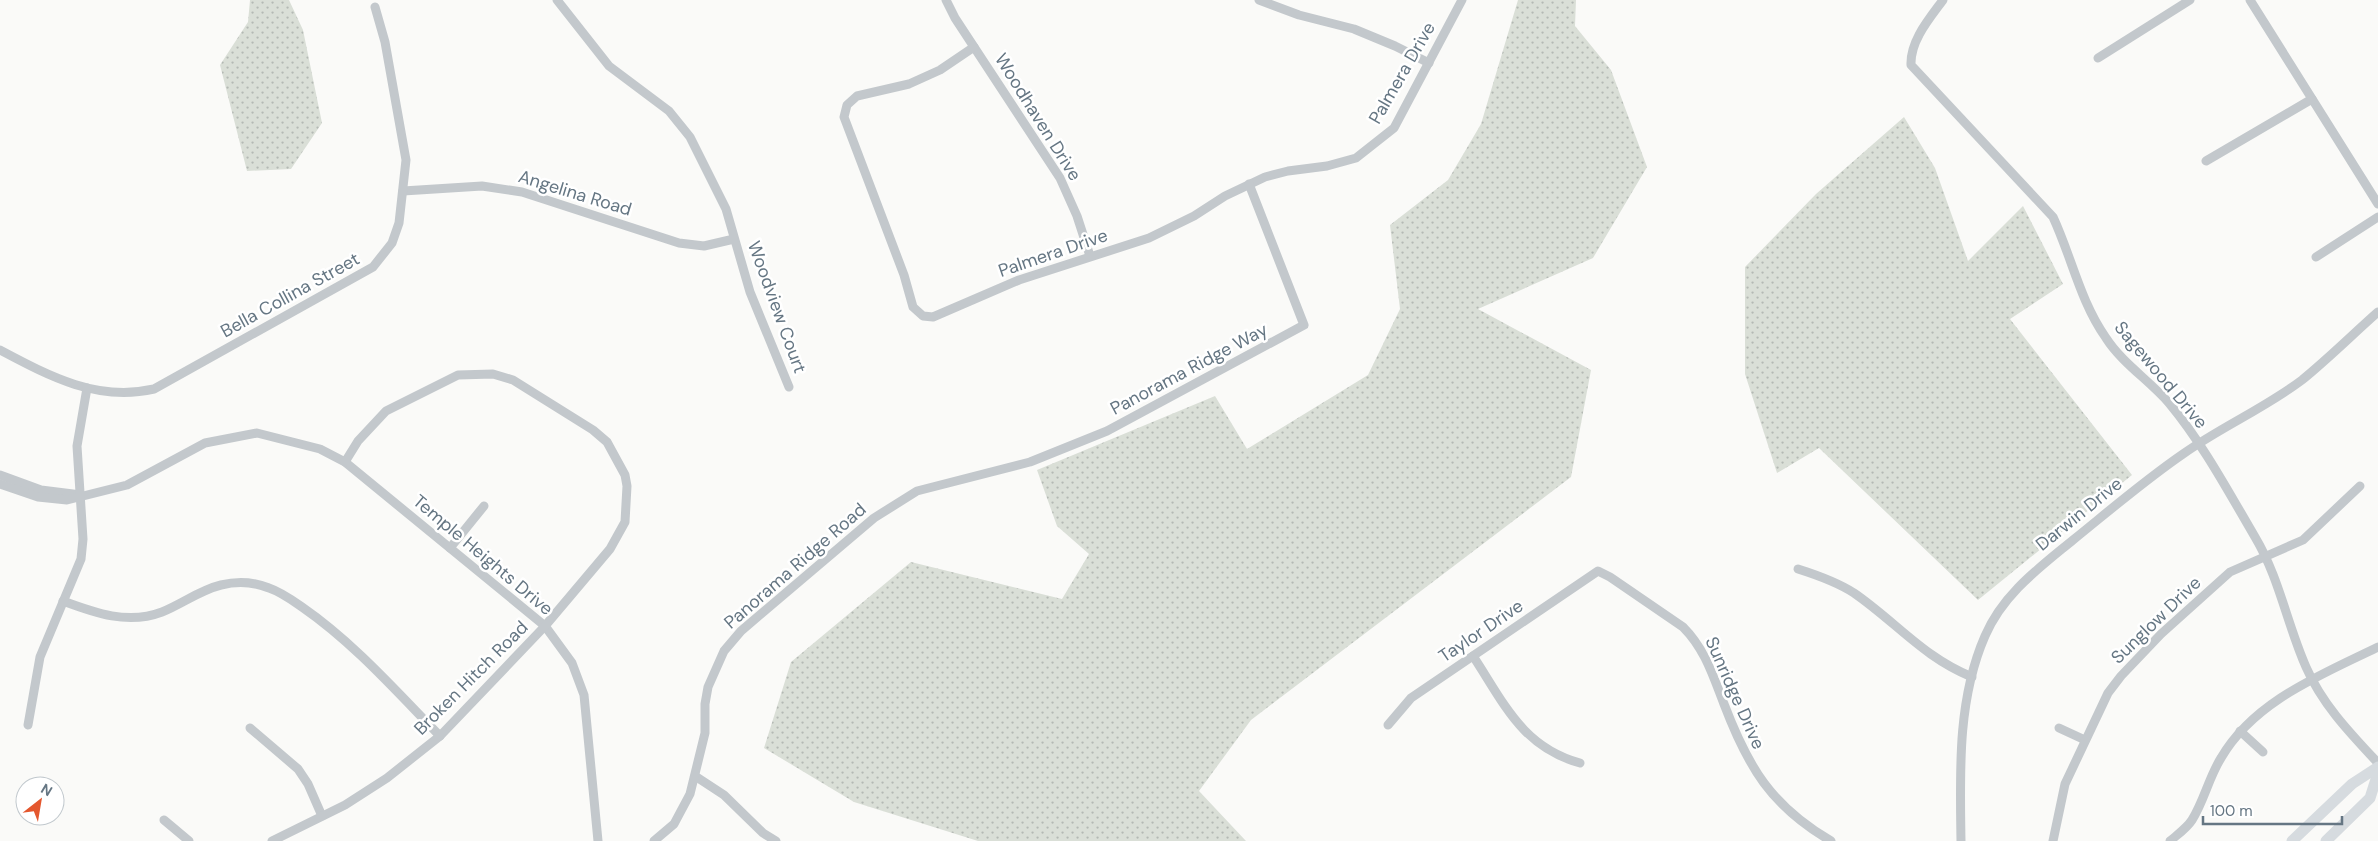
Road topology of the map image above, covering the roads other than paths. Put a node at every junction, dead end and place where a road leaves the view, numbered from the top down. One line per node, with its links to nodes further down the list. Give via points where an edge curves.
1 (556, 0): 18 (street, Woodview Court, via 609,66 669,111 690,138 726,209)
2 (946, 0): 9 (street, Woodhaven Drive)
3 (1259, 0): 11 (street, via 1299,15 1354,29)
4 (1462, 0): 11 (street, Palmera Drive)
5 (1943, 0): 25 (street, Sagewood Drive, via 1911,52 1911,65 2053,217 2084,301 2107,340 2169,404)
6 (2190, 0): 10 (street)
7 (2250, 0): 12 (street)
8 (375, 7): 15 (street, Bella Collina Street, via 385,42 406,160)
9 (974, 47): 19 (street, Woodhaven Drive, via 1060,178); 19 (street, Palmera Drive, via 940,70 909,84 857,96 847,105 844,117 913,307 923,316 933,317 1019,280)
10 (2098, 58)
11 (1429, 63): 14 (street, Palmera Drive, via 1394,128 1356,158 1328,166 1288,171)
12 (2312, 99): 13 (street); 16 (street)
13 (2206, 161)
14 (1249, 184): 19 (street, Palmera Drive, via 1149,238); 27 (street, Panorama Ridge Way, via 1304,325 1107,431)
15 (403, 191): 18 (street, Angelina Road, via 482,186 522,192 679,243 704,246); 24 (street, Bella Collina Street, via 399,223 392,243 373,267 154,389 108,393)
16 (2378, 204)
17 (2378, 218): 20 (street)
18 (734, 239): 23 (street, Woodview Court, via 750,292)
19 (1090, 256)
20 (2316, 256)
21 (2378, 312): 25 (street, Darwin Drive, via 2301,380)
22 (0, 350): 24 (street, Bella Collina Street, via 52,378)
23 (789, 387)
24 (87, 388): 31 (street, via 77,446)
25 (2198, 444): 34 (street, Sagewood Drive); 41 (street, Darwin Drive, via 2025,580 2003,605 1984,637)
26 (345, 462): 31 (street, Temple Heights Drive, via 320,449 257,433 205,443 127,485); 33 (street, Temple Heights Drive); 38 (street, Broken Hitch Road, via 358,441 386,411 458,376 493,374 513,380 593,430 614,452 625,475 625,522 610,550)
27 (1030, 462): 55 (street, Panorama Ridge Road, via 917,491 874,518 741,631 724,651 708,687 705,733)
28 (0, 475): 31 (street, via 41,490)
29 (0, 484): 31 (street, via 38,497 67,500)
30 (2360, 486): 34 (street, Sunglow Drive, via 2314,533)
31 (81, 495): 37 (street, via 82,559)
32 (484, 506): 33 (street)
33 (450, 548): 38 (street, Temple Heights Drive)
34 (2265, 556): 42 (street, Sagewood Drive); 49 (street, Sunglow Drive, via 2230,572 2161,634 2108,693)
35 (1798, 569): 41 (street, via 1854,593 1933,658)
36 (1598, 572): 40 (street, Taylor Drive); 63 (street, Sunridge Drive, via 1683,627 1693,638 1710,668 1737,737 1762,784 1795,818)
37 (63, 601): 43 (street, via 40,657); 48 (street, via 119,618 162,612 222,584 244,582 270,588 347,641)
38 (545, 626): 48 (street, Broken Hitch Road); 60 (street, Temple Heights Drive, via 572,663 584,695)
39 (2378, 648): 42 (street)
40 (1473, 656): 44 (street, Taylor Drive, via 1411,698); 51 (street, via 1536,743 1562,758)
41 (1972, 677): 64 (street, Darwin Drive, via 1961,742)
42 (2312, 680): 47 (street, via 2268,706); 52 (street, Sagewood Drive, via 2324,701)
43 (28, 725)
44 (1388, 725)
45 (250, 728): 56 (street, via 298,768)
46 (2059, 728): 49 (street)
47 (2240, 731): 50 (street); 66 (street, via 2221,758 2192,822)
48 (440, 736): 56 (street, Broken Hitch Road, via 387,778)
49 (2085, 740): 65 (street, Sunglow Drive, via 2065,784)
50 (2263, 752)
51 (1580, 763)
52 (2378, 763)
53 (2378, 767): 67 (main road, via 2352,784)
54 (2378, 773): 68 (main road, via 2370,798)
55 (695, 776): 61 (street, Panorama Ridge Road, via 690,794 674,824); 62 (street, via 724,795 763,833)
56 (322, 816): 59 (street, Broken Hitch Road)
57 (164, 820): 58 (street)
58 (189, 841)
59 (272, 841)
60 (598, 841)
61 (654, 841)
62 (776, 841)
63 (1831, 841)
64 (1961, 841)
65 (2053, 841)
66 (2170, 841)
67 (2292, 841)
68 (2326, 841)

